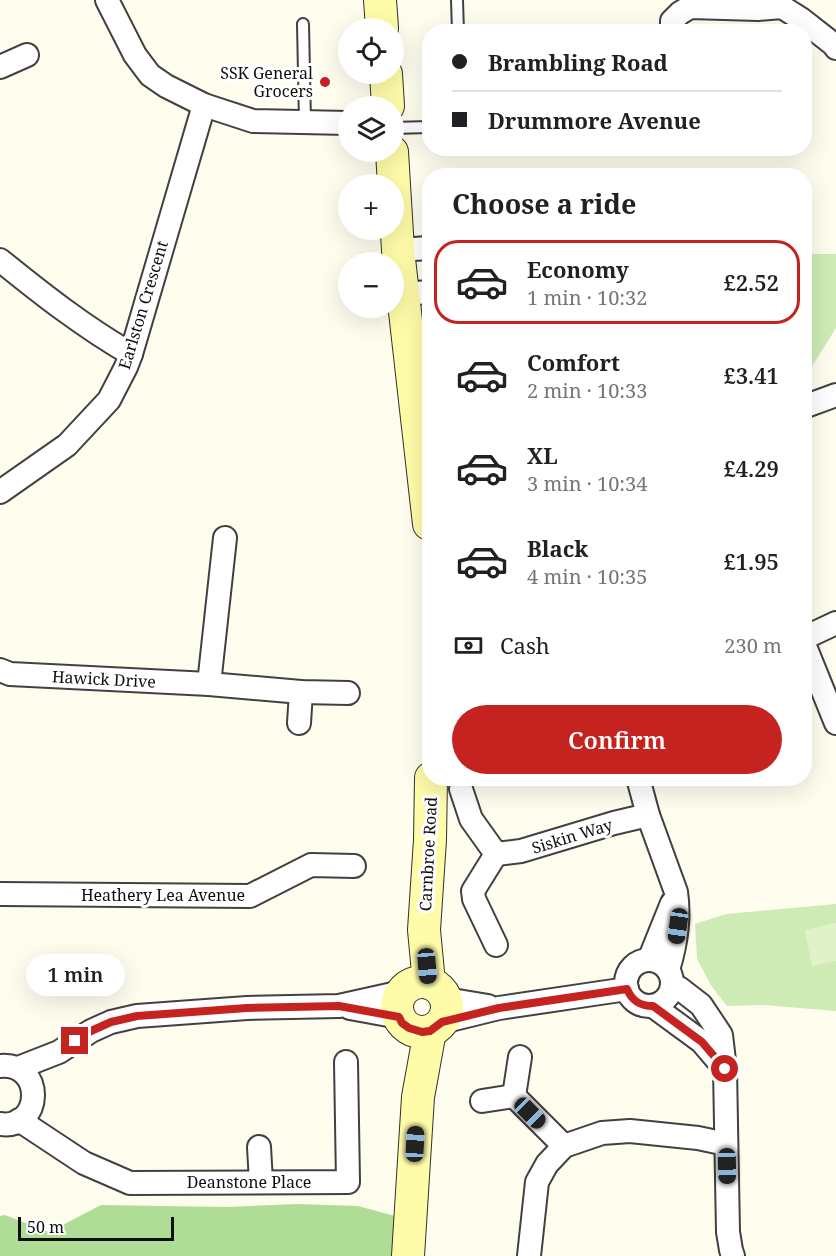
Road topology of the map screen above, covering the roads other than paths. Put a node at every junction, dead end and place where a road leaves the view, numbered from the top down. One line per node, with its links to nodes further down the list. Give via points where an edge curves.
1 (107, 0): 14 (street, via 135,55 150,75)
2 (380, 0): 5 (street)
3 (457, 0): 7 (lane)
4 (783, 3): 8 (street, via 758,9 690,7); 9 (street)
5 (381, 18)
6 (303, 24): 15 (lane)
7 (458, 24)
8 (672, 24)
9 (807, 24)
10 (812, 28): 11 (street)
11 (836, 48)
12 (27, 56): 13 (street)
13 (0, 67)
14 (204, 105): 15 (street, via 253,121); 24 (street, Earlston Crescent)
15 (305, 122): 16 (street)
16 (338, 123)
17 (404, 128): 18 (lane)
18 (422, 128)
19 (393, 162): 21 (street)
20 (422, 248): 21 (street)
21 (398, 250): 23 (street)
22 (0, 260): 24 (street, via 101,337)
23 (416, 293): 26 (street)
24 (131, 354): 28 (street, Earlston Crescent, via 109,400 67,446)
25 (836, 395): 27 (street)
26 (422, 400)
27 (812, 404)
28 (0, 492)
29 (225, 538): 34 (street, via 232,570)
30 (836, 624): 31 (street)
31 (812, 634)
32 (812, 664): 38 (street)
33 (0, 670): 34 (street, Hawick Drive, via 10,674)
34 (209, 684): 35 (street, Hawick Drive)
35 (301, 692): 36 (street, Hawick Drive); 37 (street)
36 (348, 693)
37 (300, 723)
38 (836, 723)
39 (431, 786): 50 (street, Carnbroe Road)
40 (640, 786): 42 (street)
41 (461, 789): 43 (street, via 471,819)
42 (648, 815): 43 (street, Siskin Way, via 521,851); 47 (street, via 676,892)
43 (496, 854): 46 (street, via 473,891)
44 (354, 866): 45 (street, Heathery Lea Avenue, via 311,865 250,896)
45 (0, 894)
46 (496, 945)
47 (663, 972): 48 (street, via 643,961 636,964 626,981); 49 (street, via 668,997); 55 (street, via 701,1005 721,1035)
48 (627, 989): 49 (street, via 634,1001); 50 (street, via 499,1008)
49 (653, 1006): 55 (street, via 702,1042)
50 (421, 1007): 51 (street, via 247,1008 137,1016 91,1031); 63 (street, Carnbroe Road)
51 (59, 1052): 54 (street); 58 (street)
52 (520, 1057): 56 (street)
53 (346, 1062): 62 (street, Deanstone Place, via 348,1182)
54 (9, 1067): 58 (street, Deanstone Place, via 25,1074)
55 (725, 1069): 59 (street)
56 (514, 1096): 57 (street); 60 (street)
57 (482, 1101)
58 (21, 1109): 62 (street, Deanstone Place, via 43,1137 84,1163 130,1183)
59 (726, 1144): 60 (street, via 630,1131 602,1133); 65 (street, via 728,1232)
60 (564, 1146): 64 (street, via 537,1182)
61 (259, 1147): 62 (street)
62 (261, 1182)
63 (408, 1256)
64 (529, 1256)
65 (733, 1256)

